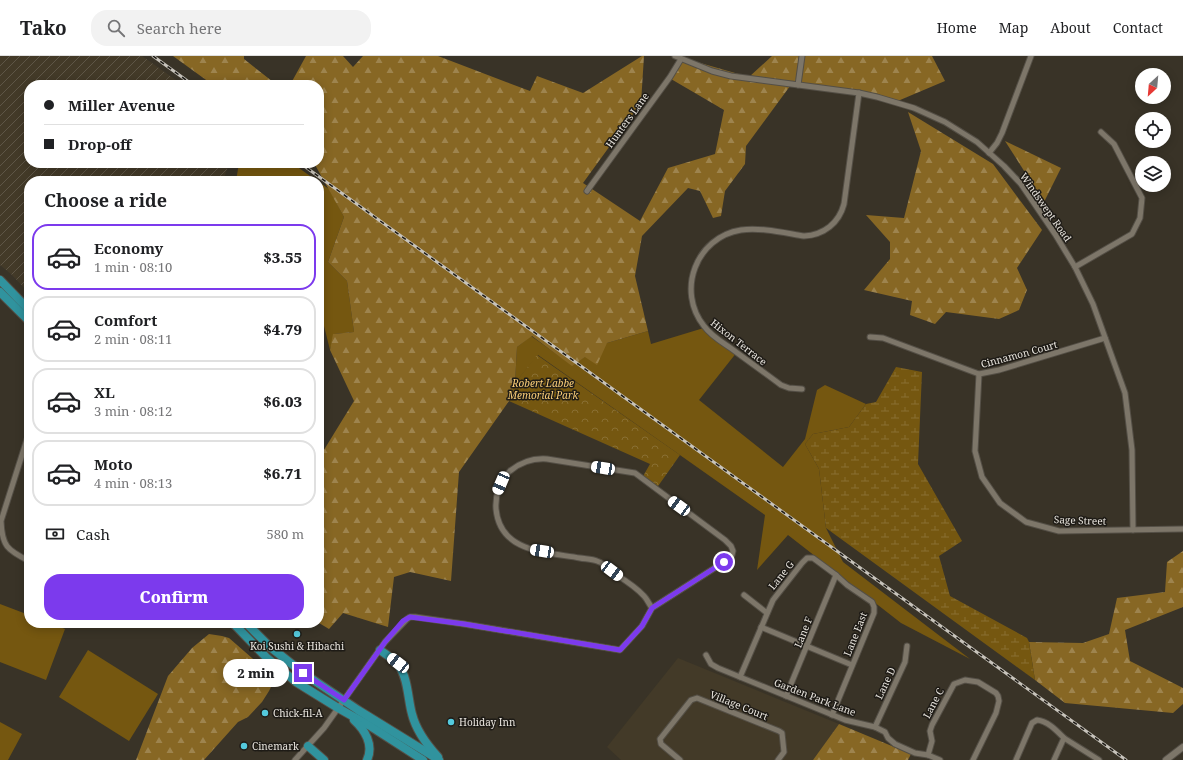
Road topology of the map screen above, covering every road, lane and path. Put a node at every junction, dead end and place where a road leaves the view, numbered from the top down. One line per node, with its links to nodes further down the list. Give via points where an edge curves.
1 (675, 56): 4 (street, Windswept Road)
2 (802, 56): 5 (street)
3 (1031, 56): 8 (street, via 998,143)
4 (680, 59): 5 (street, Windswept Road, via 731,76); 9 (street, Hunters Lane, via 670,77)
5 (798, 85): 6 (street, Windswept Road)
6 (859, 93): 8 (street, Windswept Road, via 894,101 932,116 960,130); 18 (street, Hixon Terrace, via 844,204 835,222 824,231 810,236 757,230 734,232 708,247 692,274 694,308 708,331 781,385)
7 (1101, 132): 10 (street, via 1114,144 1142,198 1140,218 1132,234)
8 (989, 153): 10 (street, Windswept Road, via 1021,184)
9 (586, 191)
10 (1075, 267): 16 (street, Windswept Road, via 1094,304)
11 (0, 280): 13 (highway)
12 (0, 292): 14 (highway)
13 (24, 305)
14 (24, 316)
15 (870, 337): 17 (street, Cinnamon Court, via 883,338)
16 (1105, 338): 17 (street, Cinnamon Court); 21 (street, Windswept Road, via 1125,393 1132,450)
17 (980, 374): 21 (street, Sage Street, via 975,451 982,477 1000,503 1026,522 1059,531)
18 (802, 389)
19 (24, 448): 22 (street, via 0,522 3,541 9,549)
20 (1183, 529): 21 (street, Sage Street)
21 (1132, 530)
22 (24, 558)
23 (836, 575): 26 (street, Lane G, via 813,558 808,558 776,595); 30 (street, Lane F); 34 (street, Lane East, via 872,602 874,607 874,613)
24 (744, 594): 26 (street)
25 (652, 608): 25 (street, via 644,596 599,562 529,549 515,542 503,530 496,505 497,491 509,472 532,459 547,459 635,473 731,546 734,551 724,562); 32 (street, via 642,626 619,650 410,617 403,621)
26 (767, 613): 27 (street, Lane G)
27 (761, 627): 30 (street); 35 (street, Lane G)
28 (238, 628): 38 (highway, via 266,658 296,682)
29 (251, 628): 37 (highway, via 269,646)
30 (807, 646): 34 (street); 36 (street, Lane F)
31 (907, 646): 41 (street, Lane D, via 905,662)
32 (380, 650): 37 (street); 50 (highway, via 398,663 405,678 417,727)
33 (706, 655): 35 (street, Garden Park Lane, via 718,668)
34 (852, 665): 40 (street, Lane East)
35 (740, 677): 36 (street, Garden Park Lane)
36 (786, 696): 40 (street, Garden Park Lane)
37 (344, 700): 38 (street); 50 (highway)
38 (338, 708): 39 (highway); 43 (street)
39 (348, 713): 48 (highway, via 368,739); 49 (highway)
40 (832, 715): 41 (street, Garden Park Lane)
41 (875, 727): 45 (street, Garden Park Lane, via 885,732 895,744)
42 (1064, 738): 55 (street, via 1054,728 1034,721); 56 (street); 57 (street)
43 (308, 746): 46 (street); 47 (highway)
44 (1183, 747): 58 (street)
45 (928, 756): 53 (street, Garden Park Lane); 54 (street, Lane C, via 932,741 932,725 954,684 965,680 978,682 998,694 1000,701)
46 (296, 760)
47 (324, 760)
48 (368, 760)
49 (423, 760)
50 (440, 760)
51 (680, 760): 52 (street, Village Court, via 661,744 660,739 691,700 697,698 782,733 784,752)
52 (778, 760)
53 (940, 760)
54 (973, 760)
55 (1016, 760)
56 (1054, 760)
57 (1099, 760)
58 (1166, 760)

